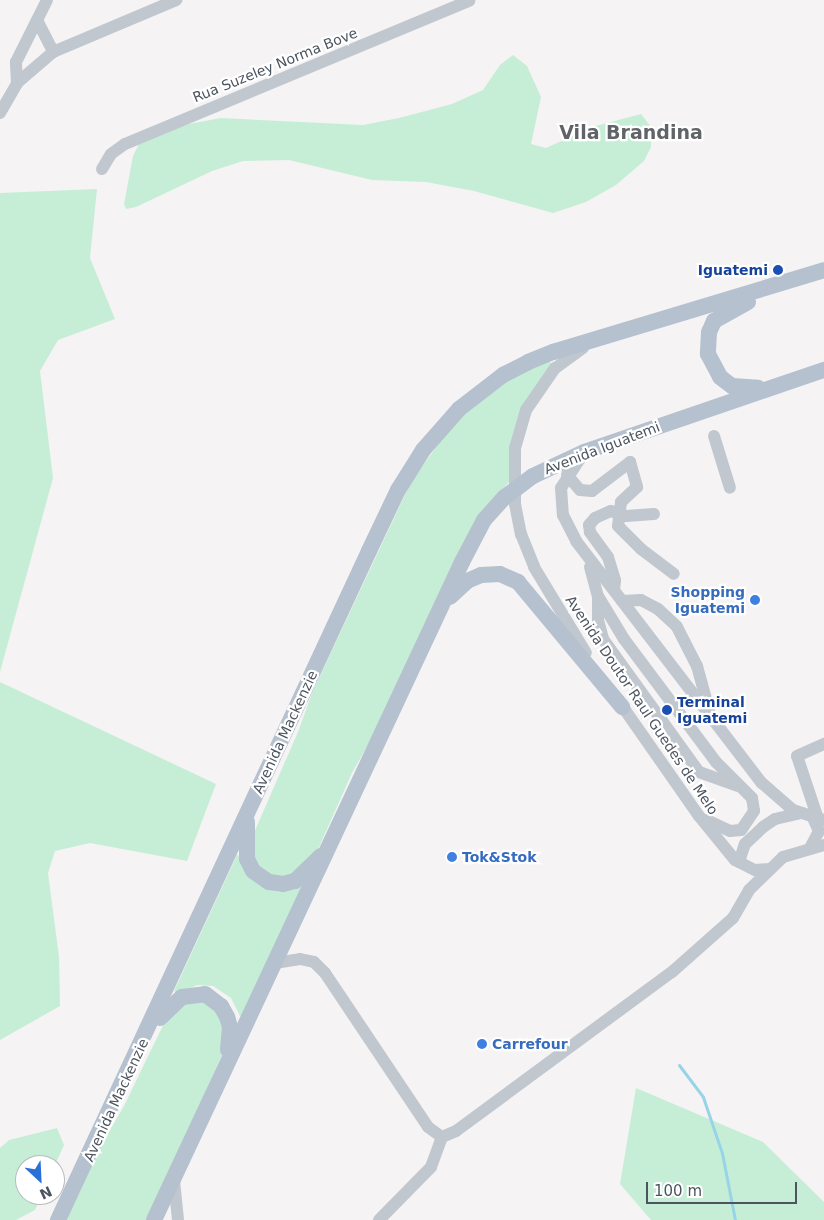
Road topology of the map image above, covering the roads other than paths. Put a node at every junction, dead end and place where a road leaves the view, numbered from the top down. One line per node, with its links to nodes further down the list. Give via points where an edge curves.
1 (47, 0): 4 (street)
2 (176, 0): 5 (street)
3 (468, 0): 9 (street, Rua Suzeley Norma Bove, via 125,144 111,154)
4 (37, 20): 5 (street); 6 (street, via 16,62)
5 (53, 52): 6 (street)
6 (17, 83): 7 (street)
7 (4, 92): 8 (street)
8 (1, 110)
9 (102, 169)
10 (824, 270): 11 (main road)
11 (794, 279): 12 (main road); 14 (main road, via 779,290 722,314 714,321 708,341 712,366 732,386 749,389)
12 (610, 335): 26 (street, Avenida Doutor Raul Guedes de Melo, via 570,355 540,385 526,410 515,448 515,504 534,567 565,622); 30 (main road, Avenida Mackenzie, via 553,352 503,375 459,409 423,450 394,499)
13 (824, 370): 14 (main road, Avenida Iguatemi)
14 (777, 385): 16 (main road, Avenida Iguatemi)
15 (714, 436): 18 (street)
16 (584, 452): 17 (street); 25 (main road, Avenida Iguatemi, bridge, via 533,476 505,497 484,520)
17 (567, 475): 19 (street, via 580,490 592,491 630,462 638,487 621,502); 21 (street, via 561,488 563,515 568,529)
18 (730, 488)
19 (617, 513): 20 (street, via 626,516); 22 (street, via 620,531); 23 (street, via 608,512 595,518 588,527 608,557)
20 (654, 514)
21 (584, 552): 23 (street); 24 (street, via 596,581)
22 (674, 574)
23 (618, 595): 27 (street); 27 (street, via 641,600 658,609 677,627 697,666)
24 (598, 596): 29 (street, via 624,639 705,746); 29 (street, via 598,620 603,639 699,772)
25 (442, 605): 26 (main road, via 467,581 481,575 500,574 518,582); 33 (main road)
26 (622, 706): 31 (street, Avenida Doutor Raul Guedes de Melo)
27 (711, 717): 32 (street, via 762,783)
28 (824, 744): 32 (street, via 797,756)
29 (742, 788): 31 (street, via 752,798 754,811 741,830 719,828)
30 (249, 810): 33 (main road, via 245,840 247,859 253,870 269,882 283,884 295,881); 39 (main road, Avenida Mackenzie)
31 (699, 816): 36 (street, Avenida Doutor Raul Guedes de Melo)
32 (814, 817): 35 (street, via 819,831); 36 (street, via 775,820 763,827 745,844)
33 (332, 845): 38 (main road)
34 (824, 845): 35 (street)
35 (810, 848): 37 (street, via 783,857)
36 (739, 862): 37 (street, via 755,870)
37 (770, 868): 41 (street, via 749,890 733,918 672,972 456,1131)
38 (275, 963): 40 (main road); 41 (street, via 300,959 314,962 325,973 428,1127)
39 (144, 1042): 40 (main road, via 173,1003 194,994 205,994 221,1006 230,1027); 43 (main road, Avenida Mackenzie)
40 (225, 1064): 42 (main road)
41 (442, 1137): 46 (street, via 431,1166)
42 (175, 1174): 44 (main road); 45 (street, via 174,1199)
43 (58, 1220)
44 (154, 1220)
45 (178, 1220)
46 (380, 1220)

